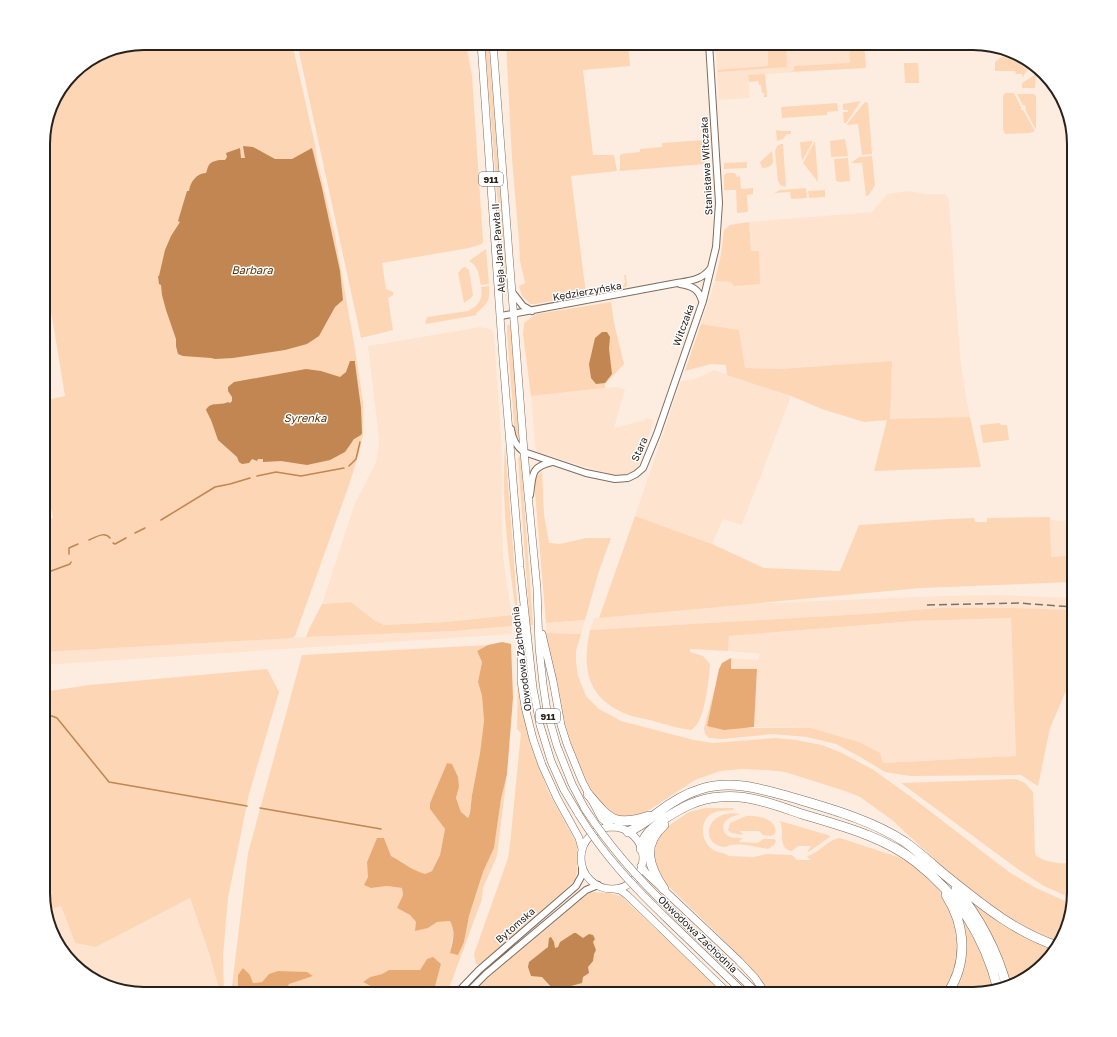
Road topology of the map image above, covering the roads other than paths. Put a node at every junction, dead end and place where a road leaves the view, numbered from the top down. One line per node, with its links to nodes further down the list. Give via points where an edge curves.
1 (482, 50): 11 (main road, Aleja Jana Pawła II / 911)
2 (494, 50): 7 (main road, Aleja Jana Pawła II / 911)
3 (709, 50): 4 (street, Stanisława Witczaka, via 719,203 718,236)
4 (713, 264): 5 (street, Kędzierzyńska, via 701,277); 6 (street, Stanisława Witczaka)
5 (677, 284): 8 (street, Kędzierzyńska, via 694,288 701,294); 9 (street, Kędzierzyńska)
6 (707, 287): 8 (street, Witczaka)
7 (512, 292): 9 (street, via 523,306); 10 (main road, Aleja Jana Pawła II / 911)
8 (703, 301): 12 (street, Witczaka)
9 (532, 311): 10 (street, Kędzierzyńska)
10 (514, 314): 11 (street, Kędzierzyńska); 14 (main road, Aleja Jana Pawła II / 911)
11 (501, 316): 13 (main road, Aleja Jana Pawła II / 911)
12 (678, 370): 15 (street, Stara, via 657,434 643,468 636,474 628,478 614,479)
13 (508, 416): 14 (street, via 511,433); 17 (main road, Obwodowa Zachodnia / 911)
14 (524, 452): 15 (street, Stara); 16 (main road, Obwodowa Zachodnia / 911)
15 (552, 462): 16 (street, via 538,467 532,475)
16 (529, 505): 18 (main road, Obwodowa Zachodnia / 911)
17 (520, 567): 24 (main road, via 522,695 542,765); 39 (main road, Obwodowa Zachodnia / 911, bridge, via 533,688 544,739 557,776 579,815 612,863)
18 (538, 616): 19 (main road, via 561,726); 40 (main road, Obwodowa Zachodnia / 911, bridge, via 547,711 564,766 585,809 621,860)
19 (588, 794): 21 (highway, via 604,812 620,820 636,820); 22 (main road, via 600,816)
20 (704, 799): 25 (highway, via 685,806 657,825 644,837); 29 (highway, via 720,796 753,799 859,832 897,850); 32 (highway, via 663,826 654,837 650,848 650,863)
21 (656, 813): 23 (highway, via 640,827); 28 (highway, via 701,788 727,784 755,788 814,804 869,823 904,841)
22 (612, 827): 23 (main road); 24 (main road, via 593,833)
23 (628, 832): 25 (main road, via 634,836)
24 (582, 848): 27 (main road)
25 (641, 849): 26 (main road)
26 (641, 866): 31 (main road, via 628,884); 32 (main road)
27 (582, 868): 30 (main road, via 588,878); 36 (street, Bytomska, via 582,875 576,886 478,970)
28 (944, 874): 33 (highway, via 1004,921); 35 (highway, via 971,907 984,928 994,948)
29 (936, 880): 34 (highway, via 955,899 977,932); 42 (highway, via 961,929 962,952)
30 (598, 885): 31 (main road); 37 (street, Bytomska, via 586,890)
31 (612, 889): 38 (main road, via 620,890 627,895)
32 (664, 889): 41 (main road, via 739,961)
33 (1052, 944)
34 (1000, 983)
35 (1001, 983)
36 (462, 987)
37 (473, 987)
38 (722, 987)
39 (738, 987)
40 (751, 987)
41 (761, 987)
42 (950, 987)

